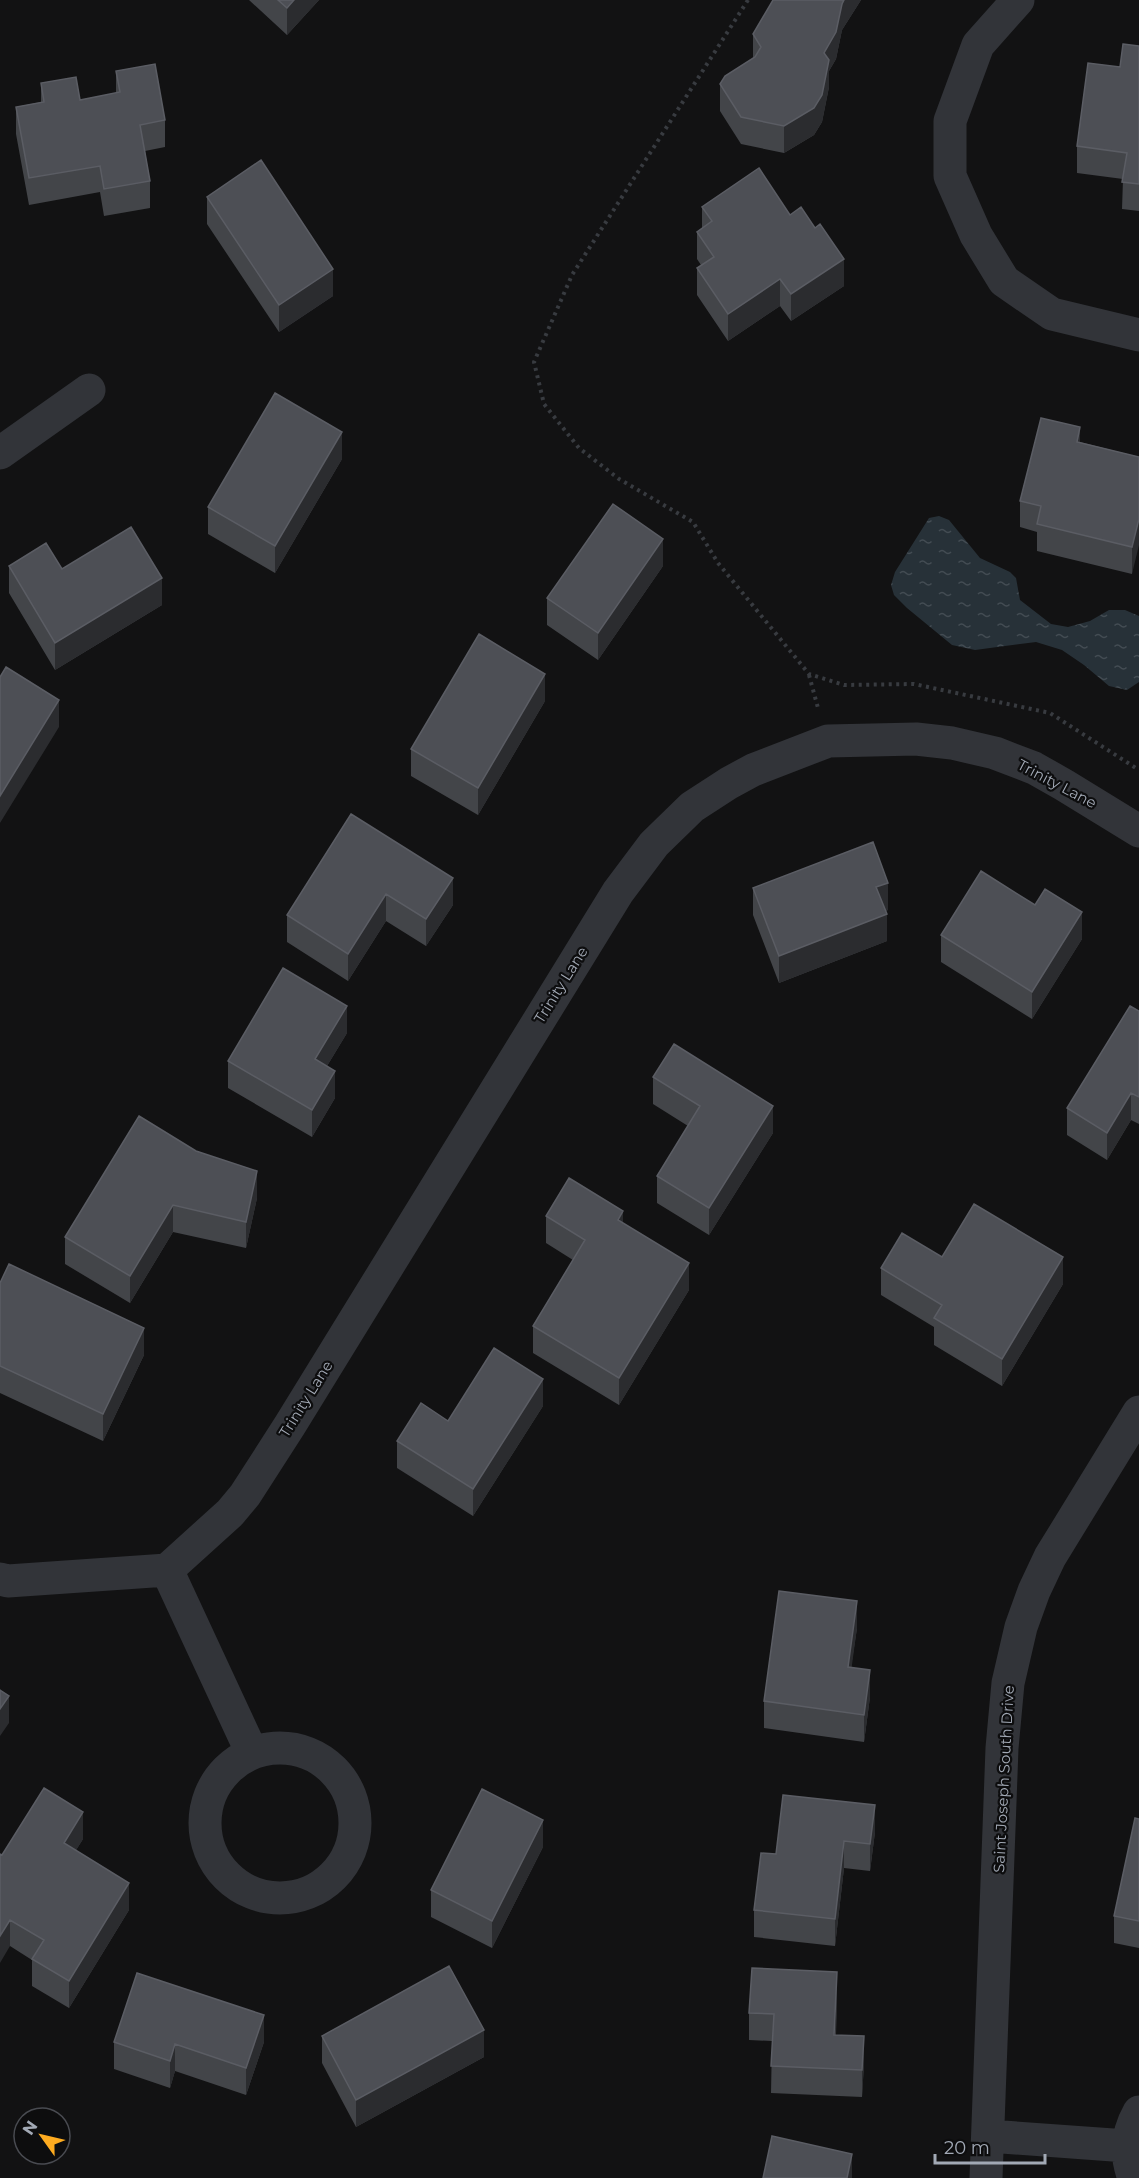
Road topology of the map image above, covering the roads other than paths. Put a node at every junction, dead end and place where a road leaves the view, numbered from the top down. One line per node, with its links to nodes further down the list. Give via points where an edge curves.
1 (1018, 0): 2 (street, via 978,45 950,121 950,176 976,235 1004,281 1052,314)
2 (1139, 334)
3 (89, 390): 4 (street)
4 (0, 453)
5 (1139, 831): 7 (street, Trinity Lane, via 1034,768 995,753 916,739 828,741 753,770 692,807 654,844 618,892 245,1495)
6 (1139, 1412): 11 (street, Saint Joseph South Drive, via 1050,1557 1021,1627 1008,1683 1002,1748)
7 (167, 1569): 8 (street); 9 (street)
8 (0, 1579)
9 (252, 1753): 9 (street, via 232,1765 215,1785 206,1812 205,1834 213,1858 225,1875 261,1897 300,1896 323,1885 346,1860 356,1829 353,1802 344,1781 326,1762 305,1751 280,1747)
10 (1139, 2112): 12 (street)
11 (989, 2136): 12 (street); 13 (street, Saint Joseph South Drive)
12 (1128, 2146): 14 (street)
13 (986, 2178)
14 (1134, 2178)

